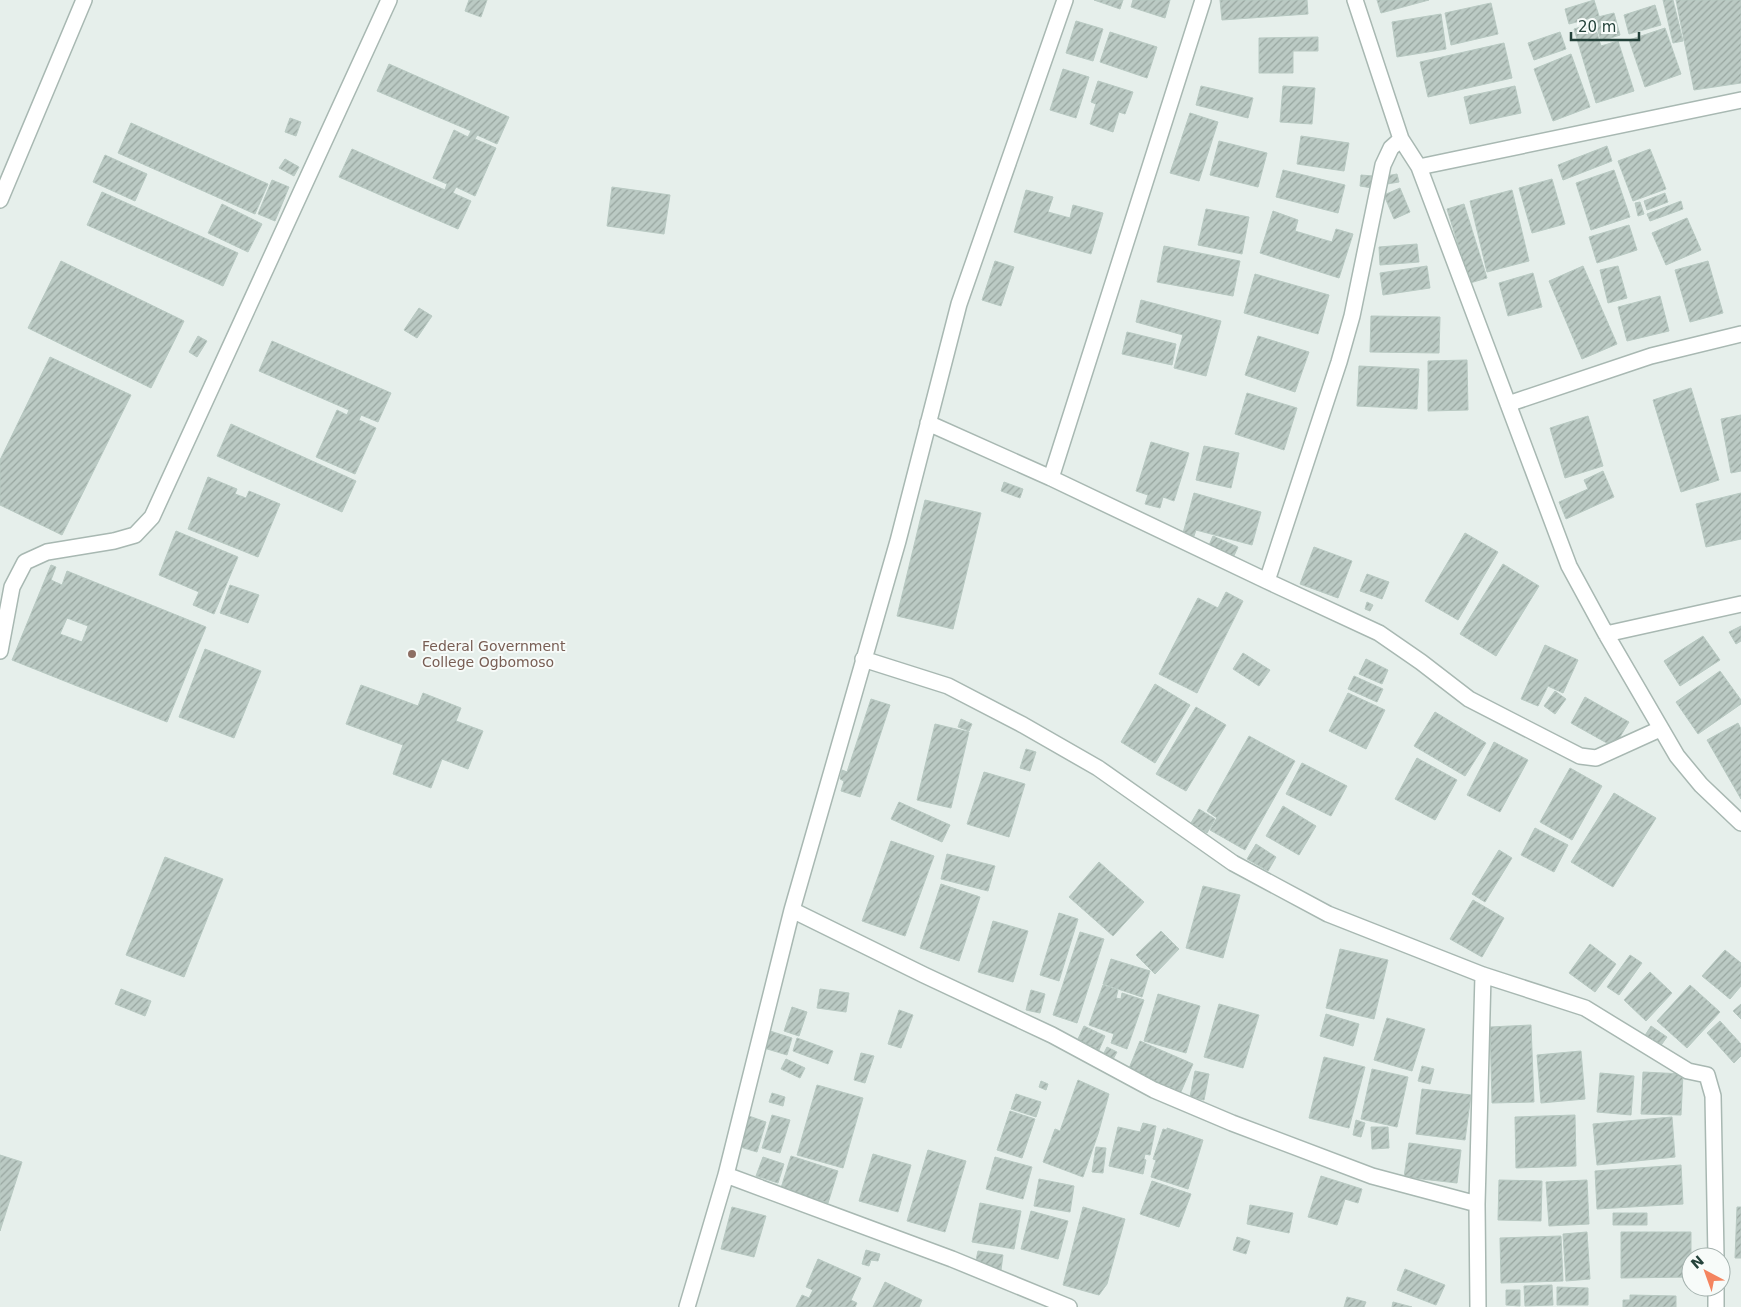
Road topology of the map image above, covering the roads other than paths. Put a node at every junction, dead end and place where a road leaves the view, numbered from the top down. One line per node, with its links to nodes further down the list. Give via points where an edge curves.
1 (84, 0): 9 (street)
2 (390, 0): 17 (street, via 152,517 135,535 47,552 25,562 12,587)
3 (1065, 0): 12 (street, via 959,304)
4 (1203, 0): 13 (street)
5 (1355, 0): 7 (street)
6 (1741, 100): 8 (street)
7 (1401, 139): 8 (street); 14 (street, via 1383,165 1352,316)
8 (1419, 167): 11 (street)
9 (0, 200)
10 (1741, 334): 11 (street, via 1651,356)
11 (1508, 404): 16 (street, via 1569,566)
12 (928, 423): 13 (street); 18 (street)
13 (1051, 478): 14 (street)
14 (1267, 581): 19 (street, via 1379,633 1469,698 1580,756 1596,758)
15 (1741, 604): 16 (street)
16 (1606, 634): 19 (street)
17 (0, 651)
18 (863, 659): 21 (street); 22 (street, via 948,686 1023,725 1098,768 1233,863 1328,914)
19 (1660, 728): 20 (street, via 1677,756 1701,785)
20 (1741, 823)
21 (792, 910): 23 (street); 24 (street, via 1052,1035 1154,1090 1372,1176)
22 (1483, 975): 24 (street); 25 (street, via 1585,1008 1688,1072 1707,1075 1713,1096)
23 (726, 1175): 26 (street); 27 (street, via 952,1259)
24 (1476, 1204): 28 (street)
25 (1716, 1247)
26 (686, 1307)
27 (1070, 1307)
28 (1478, 1307)

